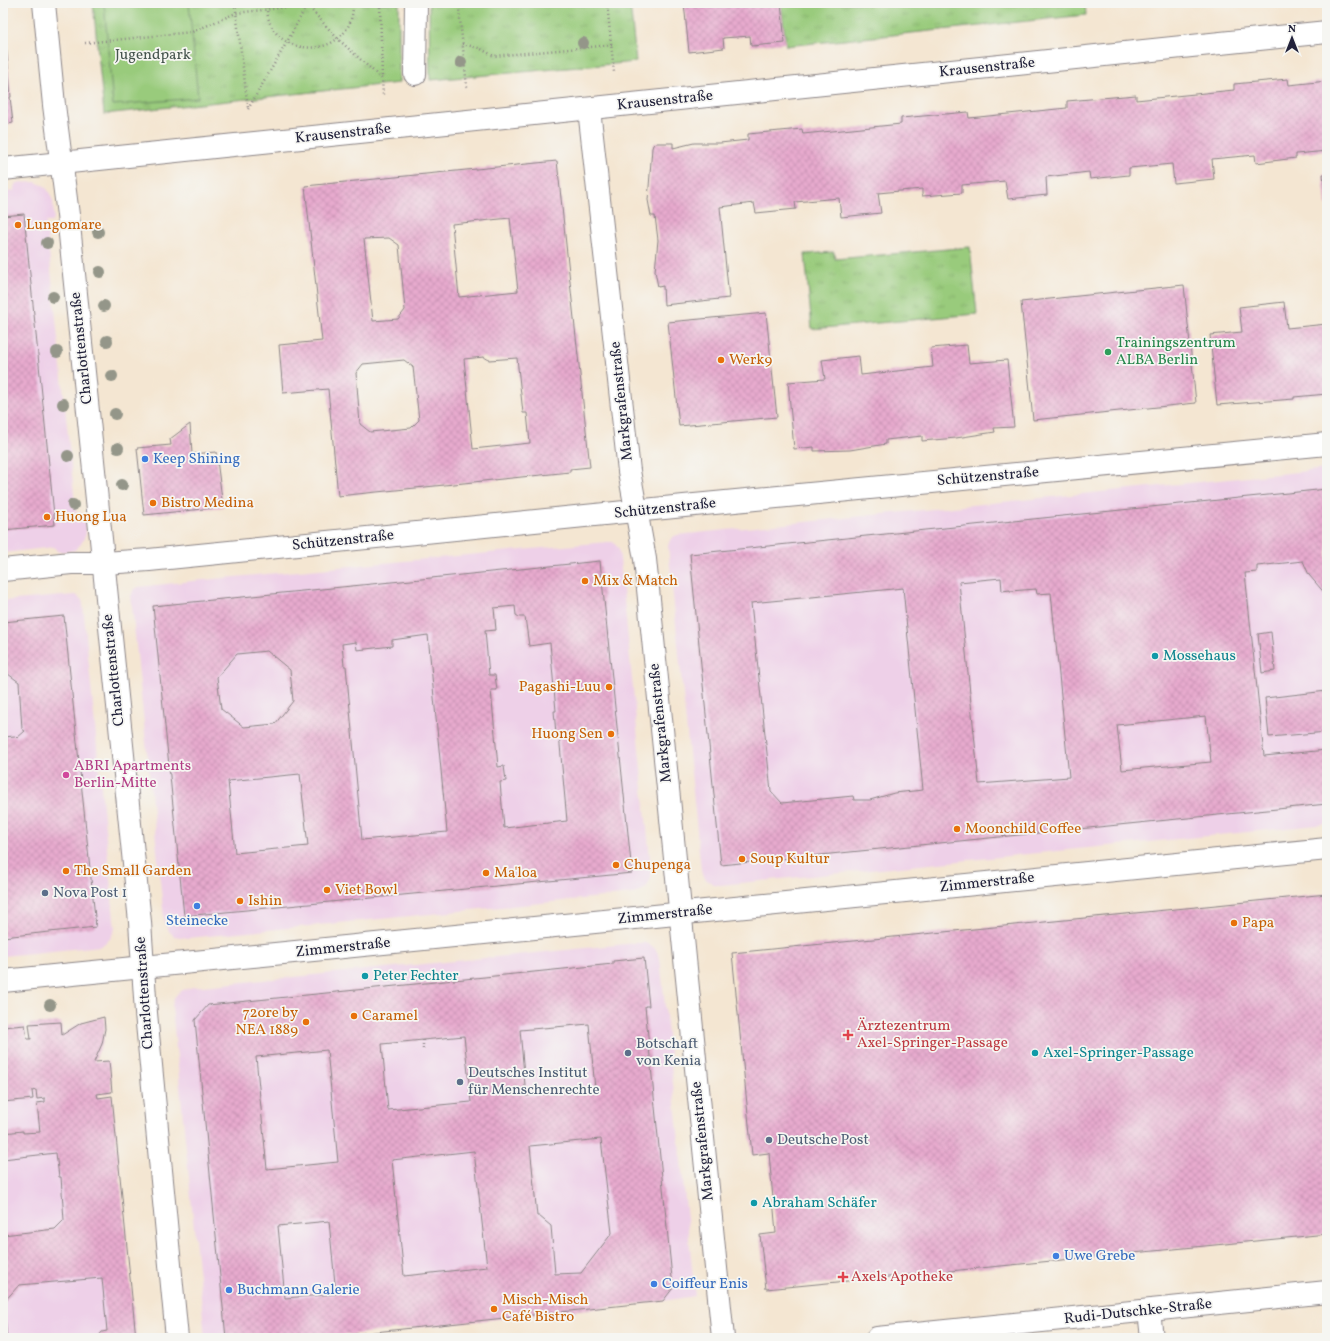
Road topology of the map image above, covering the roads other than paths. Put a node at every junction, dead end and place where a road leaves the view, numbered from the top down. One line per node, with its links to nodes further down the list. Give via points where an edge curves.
1 (44, 3): 6 (street, Charlottenstraße)
2 (416, 3): 4 (street)
3 (1327, 32): 5 (street, Krausenstraße)
4 (415, 74)
5 (589, 109): 6 (street, Krausenstraße); 9 (street, Markgrafenstraße)
6 (62, 162): 7 (street, Krausenstraße); 10 (street, Charlottenstraße)
7 (3, 169)
8 (1327, 444): 9 (street, Schützenstraße)
9 (636, 512): 10 (street, Schützenstraße); 13 (street, Markgrafenstraße, via 645,559)
10 (104, 563): 11 (street, Schützenstraße, via 71,563); 14 (street, Charlottenstraße)
11 (3, 570)
12 (1327, 849): 13 (street, Zimmerstraße)
13 (680, 914): 14 (street, Zimmerstraße); 19 (street, Markgrafenstraße)
14 (143, 967): 15 (street, Zimmerstraße); 18 (street, Charlottenstraße)
15 (3, 981)
16 (1327, 1292): 17 (street, Rudi-Dutschke-Straße)
17 (1149, 1311): 20 (street, Rudi-Dutschke-Straße); 21 (street)
18 (176, 1338)
19 (723, 1338)
20 (877, 1338)
21 (1152, 1338)

